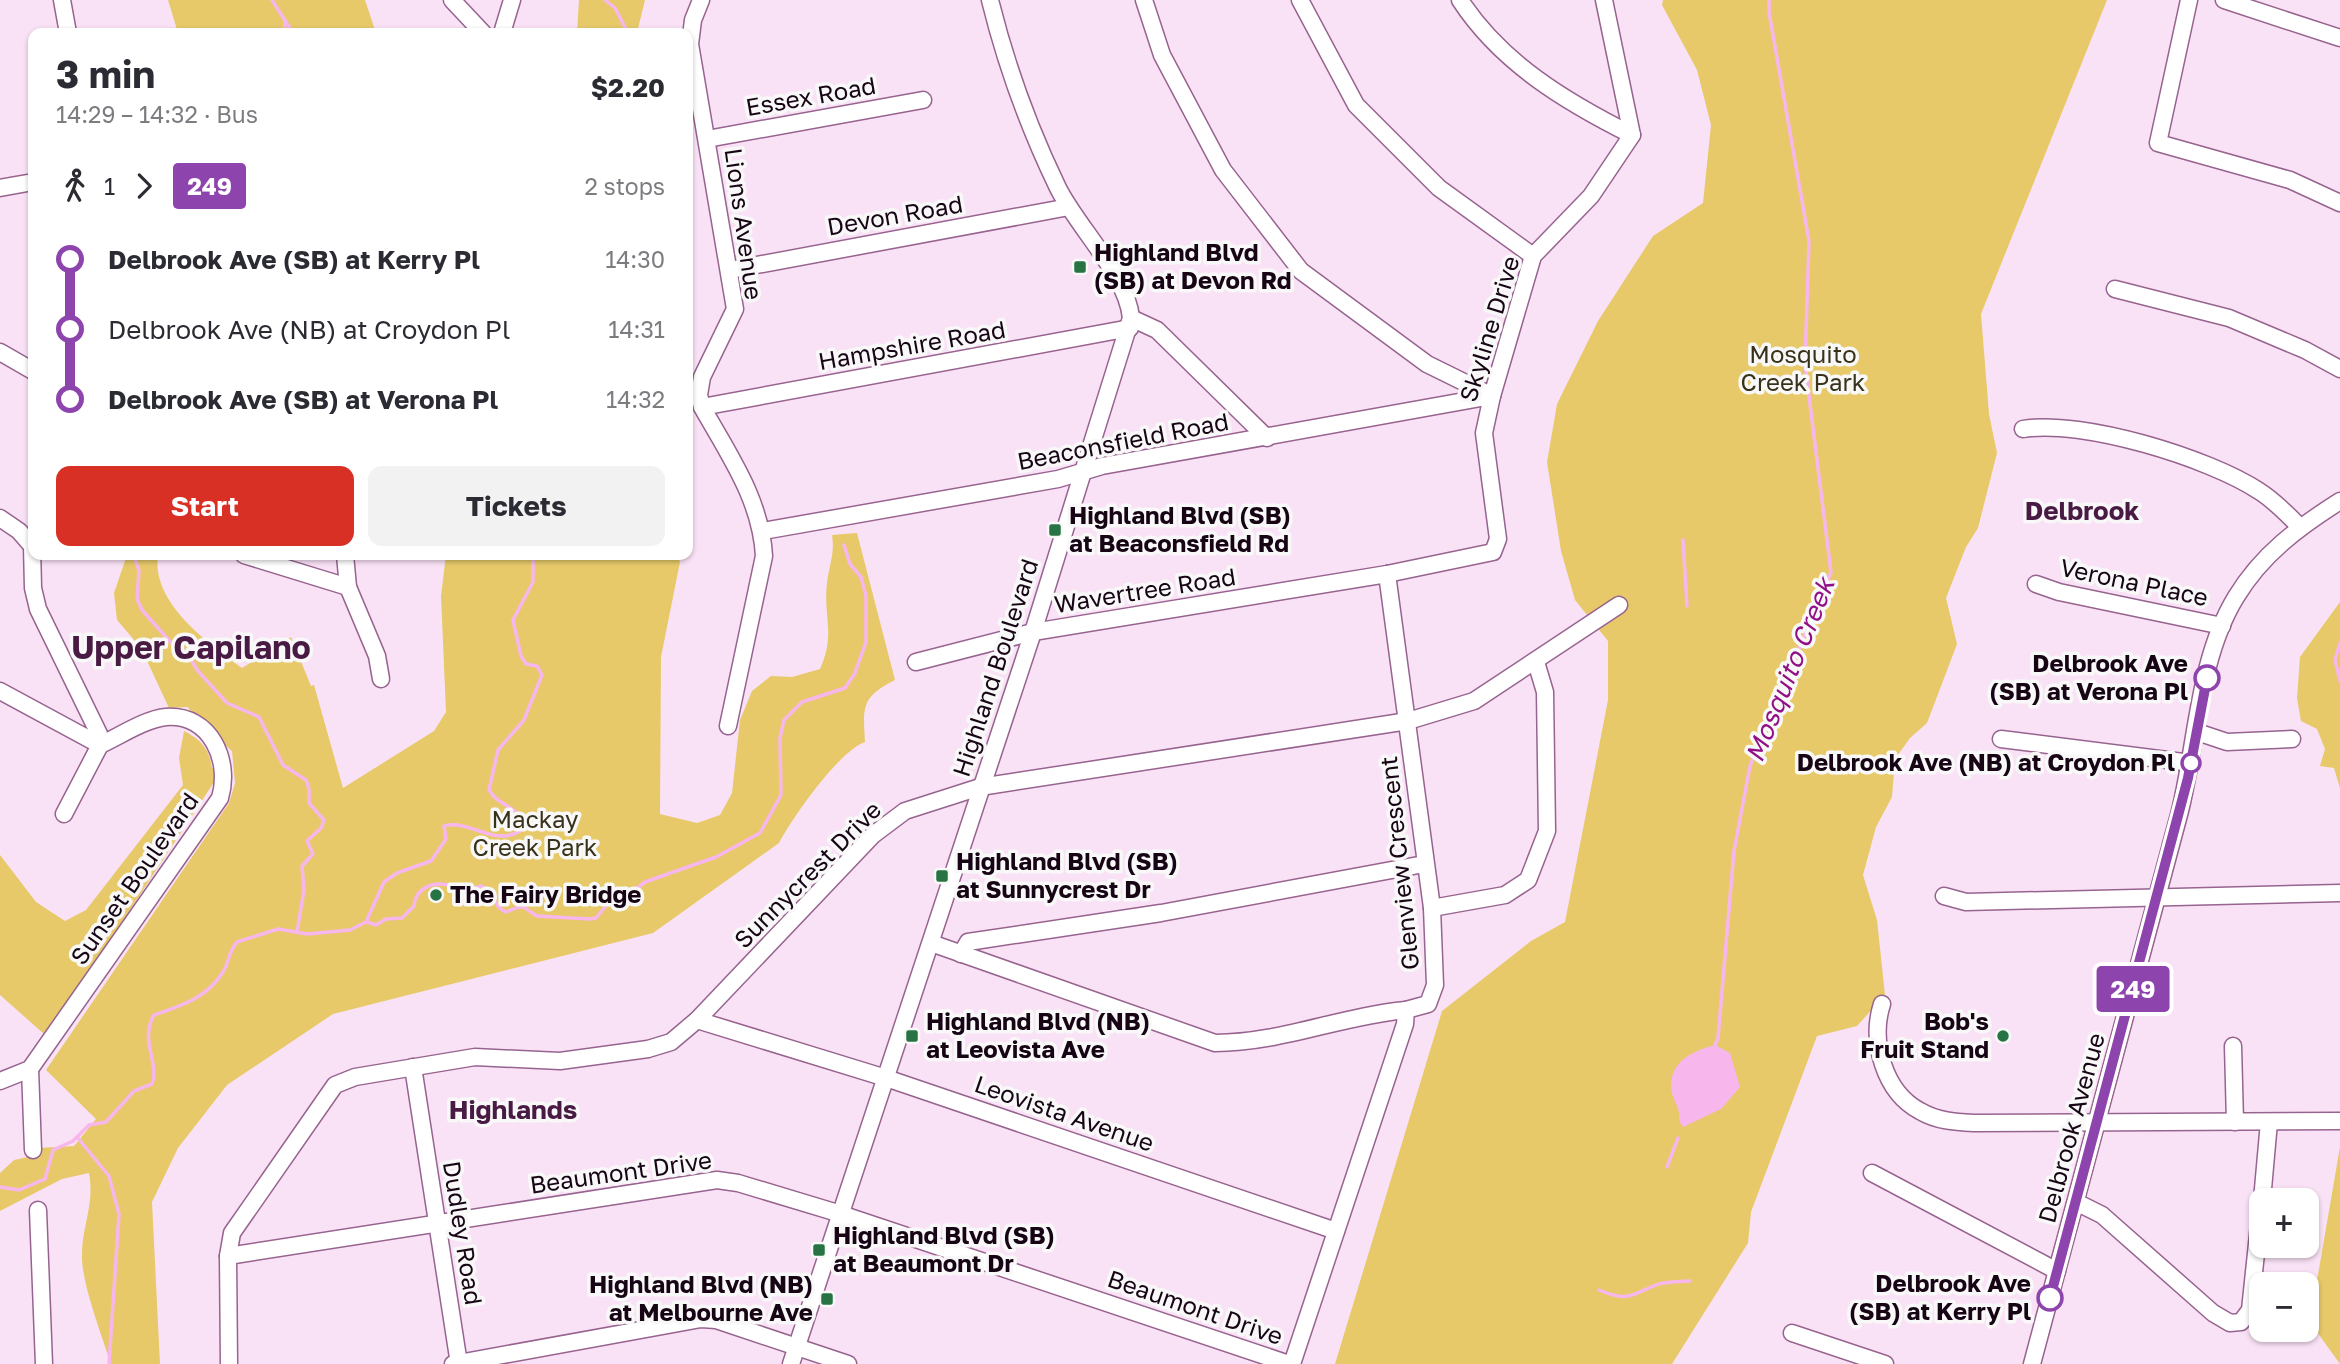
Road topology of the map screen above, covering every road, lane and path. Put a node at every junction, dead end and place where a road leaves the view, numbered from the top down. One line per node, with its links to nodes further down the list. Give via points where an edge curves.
1 (62, 0): 12 (street)
2 (452, 0): 13 (street)
3 (512, 0): 14 (street)
4 (701, 0): 15 (street, Lions Avenue)
5 (990, 0): 24 (street, via 1004,55)
6 (1144, 0): 32 (street, via 1162,55 1223,170 1301,271 1427,364)
7 (1300, 0): 25 (street, via 1356,106 1438,188)
8 (1460, 0): 19 (street, via 1495,46 1559,95)
9 (1604, 0): 19 (street)
10 (2189, 0): 23 (street, via 2158,143 2290,180)
11 (2224, 0): 16 (street)
12 (67, 28)
13 (478, 28)
14 (504, 28)
15 (692, 28)
16 (2340, 38)
17 (693, 61): 20 (street, Lions Avenue)
18 (923, 100): 20 (street, Essex Road)
19 (1632, 135): 25 (street, Skyline Drive, via 1591,196)
20 (707, 139): 26 (street, Lions Avenue)
21 (28, 183): 22 (street)
22 (0, 188)
23 (2340, 203)
24 (1069, 207): 26 (street, Devon Road); 28 (street, via 1122,288)
25 (1534, 256): 32 (street, Skyline Drive)
26 (730, 270): 33 (street, Lions Avenue, via 735,309 702,377)
27 (2115, 289): 31 (street, via 2229,318)
28 (1130, 323): 33 (street, Hampshire Road, via 1098,335); 35 (street, via 1157,330); 36 (street, Highland Boulevard)
29 (0, 352): 30 (street)
30 (28, 368)
31 (2340, 369)
32 (1492, 396): 35 (street, Beaconsfield Road); 41 (street, Skyline Drive, via 1484,433)
33 (702, 407): 40 (street, via 742,478)
34 (2023, 429): 39 (street, via 2042,426 2116,436 2182,456 2256,489)
35 (1267, 438): 36 (street, Beaconsfield Road)
36 (1084, 471): 40 (street, Beaconsfield Road); 51 (street, Highland Boulevard)
37 (2340, 501): 39 (street, Delbrook Avenue)
38 (0, 518): 42 (street)
39 (2300, 527): 50 (street, Delbrook Avenue, via 2254,571)
40 (763, 531): 57 (street, via 764,556)
41 (1498, 539): 46 (street, Wavertree Road, via 1493,552)
42 (28, 540)
43 (33, 560): 61 (street, via 38,609 93,717)
44 (260, 560): 48 (street)
45 (345, 560): 48 (street)
46 (1387, 574): 51 (street, Wavertree Road); 56 (street, Glenview Crescent)
47 (2036, 584): 50 (street, Verona Place)
48 (348, 587): 54 (street, via 377,656)
49 (1619, 606): 53 (street, Sunnycrest Drive)
50 (2222, 626): 58 (street, Delbrook Avenue)
51 (1033, 632): 52 (street, Wavertree Road); 63 (street, Highland Boulevard)
52 (916, 662)
53 (1536, 662): 56 (street, Sunnycrest Drive, via 1475,701); 69 (street, via 1545,692 1547,831 1528,880 1505,895)
54 (381, 678)
55 (0, 691): 61 (street)
56 (1408, 721): 63 (street, Sunnycrest Drive); 65 (street, Glenview Crescent)
57 (728, 726)
58 (2197, 732): 60 (street, via 2227,742); 62 (street, Delbrook Avenue)
59 (2001, 739): 62 (street)
60 (2292, 739)
61 (100, 744): 64 (street); 77 (street, Sunset Boulevard, via 158,718 187,719 214,741 225,768 224,785 220,798)
62 (2191, 763): 68 (street, Delbrook Avenue)
63 (981, 787): 70 (street, Highland Boulevard); 74 (street, Sunnycrest Drive, via 905,811 873,835)
64 (64, 814)
65 (1424, 864): 69 (street, Glenview Crescent); 71 (street, via 1161,913 968,942)
66 (2340, 893): 68 (street)
67 (1944, 896): 68 (street, via 1966,902)
68 (2157, 898): 83 (street, Delbrook Avenue)
69 (1432, 908): 73 (street, Glenview Crescent, via 1435,985 1428,1004)
70 (931, 943): 71 (street); 78 (street, Highland Boulevard)
71 (961, 954): 73 (street, via 1215,1044 1248,1043 1371,1013)
72 (1882, 1004): 83 (street, via 1878,1044 1884,1067 1901,1096 1917,1110 1963,1122)
73 (1406, 1010): 91 (street)
74 (697, 1020): 76 (street, Sunnycrest Drive, via 671,1042 648,1049 559,1061 475,1057); 78 (street, Leovista Avenue)
75 (2233, 1046): 81 (street)
76 (413, 1067): 90 (street, Dudley Road); 92 (street, Sunnycrest Drive, via 355,1077 335,1086 232,1233)
77 (30, 1069): 79 (street); 84 (street)
78 (886, 1077): 89 (street, Highland Boulevard); 91 (street, Leovista Avenue)
79 (0, 1081)
80 (2340, 1121): 82 (street)
81 (2235, 1122): 82 (street); 83 (street)
82 (2269, 1122): 86 (street)
83 (2097, 1123): 87 (street, Delbrook Avenue)
84 (33, 1150)
85 (1872, 1173): 94 (street)
86 (2263, 1188)
87 (2076, 1202): 93 (street, via 2102,1215 2230,1323 2241,1322 2250,1310); 94 (street, Delbrook Avenue)
88 (38, 1210): 97 (street)
89 (841, 1214): 90 (street, Beaumont Drive, via 738,1182 717,1180); 96 (street, Highland Boulevard); 103 (street, Beaumont Drive)
90 (438, 1224): 92 (street, Beaumont Drive); 100 (street, Dudley Road)
91 (1336, 1231): 103 (street)
92 (228, 1256): 98 (street, Sunnycrest Drive)
93 (2256, 1258)
94 (2057, 1271): 105 (street, Delbrook Avenue)
95 (1792, 1334): 104 (street)
96 (797, 1347): 100 (street, via 701,1319); 101 (street, Highland Boulevard); 102 (street)
97 (44, 1364)
98 (229, 1364)
99 (453, 1364): 100 (street)
100 (459, 1364)
101 (791, 1364)
102 (848, 1364)
103 (1291, 1364)
104 (1885, 1364)
105 (2032, 1364)

